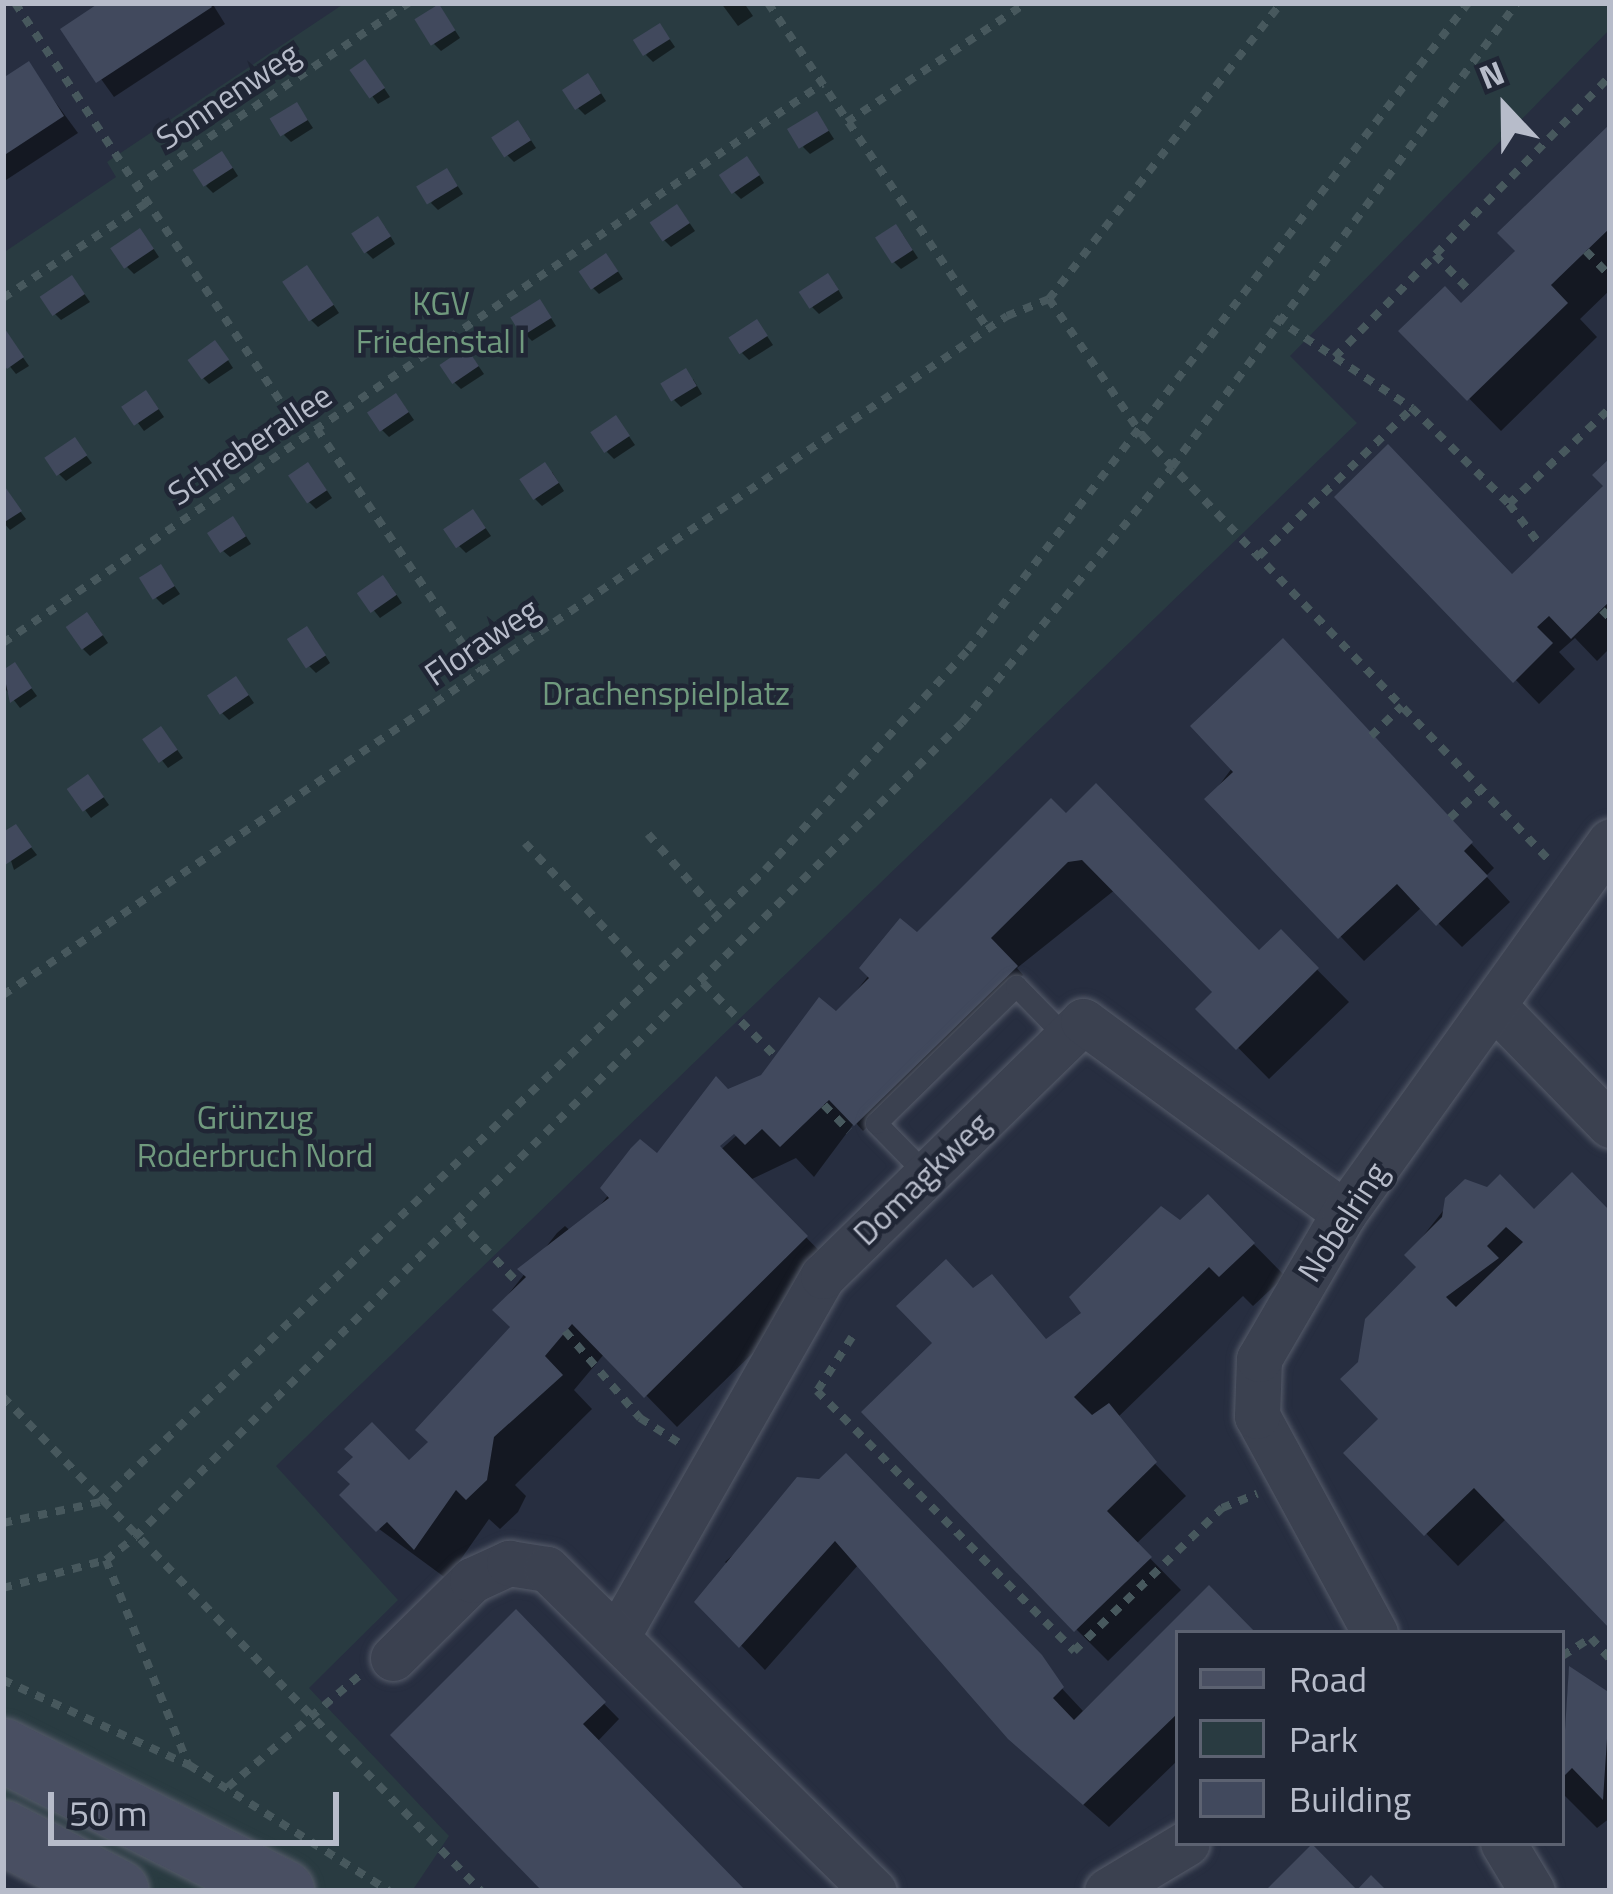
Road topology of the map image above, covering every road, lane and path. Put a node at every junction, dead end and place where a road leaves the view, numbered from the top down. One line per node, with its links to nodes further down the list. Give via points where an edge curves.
1 (15, 3): 11 (path)
2 (408, 3): 11 (path, Sonnenweg)
3 (768, 3): 9 (path)
4 (1026, 3): 10 (path)
5 (1281, 3): 18 (path)
6 (1468, 3): 25 (path)
7 (1517, 3): 19 (path)
8 (1610, 76): 14 (path)
9 (822, 85): 10 (path); 24 (path, Schreberallee)
10 (848, 122): 20 (path)
11 (134, 188): 12 (path)
12 (145, 203): 17 (path); 26 (path)
13 (1586, 251): 15 (path)
14 (1435, 255): 16 (path); 21 (path)
15 (1610, 276)
16 (1472, 293)
17 (3, 298)
18 (1049, 299): 20 (path, Floraweg); 25 (path)
19 (1274, 318): 21 (path); 27 (path)
20 (988, 329): 34 (path, Floraweg)
21 (1335, 357): 23 (path)
22 (1610, 408): 28 (path)
23 (1412, 409): 28 (path); 30 (path)
24 (316, 429): 26 (path, Schreberallee); 34 (path)
25 (1142, 435): 27 (path); 43 (path, via 968,650)
26 (304, 437): 33 (path, Schreberallee)
27 (1172, 466): 30 (path); 45 (path, via 962,723)
28 (1509, 505): 29 (path)
29 (1541, 546)
30 (1259, 556): 35 (path)
31 (1602, 610): 32 (path)
32 (1610, 618)
33 (3, 643)
34 (482, 671): 46 (path, Floraweg)
35 (1402, 706): 36 (path); 37 (path)
36 (1371, 736)
37 (1481, 789): 38 (path); 42 (path)
38 (1450, 818)
39 (648, 834): 43 (path)
40 (1610, 841): 42 (street, Nobelring)
41 (525, 843): 44 (path)
42 (1577, 889): 47 (street, Nobelring)
43 (718, 914): 44 (path)
44 (652, 979): 60 (path)
45 (703, 982): 49 (path); 53 (path)
46 (3, 995)
47 (1495, 1007): 50 (street); 52 (street, Nobelring)
48 (1066, 1037): 51 (street, Domagkweg); 51 (lane, via 1016,986 891,1107 876,1123); 52 (street, via 1083,1021)
49 (778, 1058)
50 (1610, 1125)
51 (927, 1175): 58 (street, Domagkweg, via 823,1276)
52 (1344, 1213): 59 (street, Nobelring, via 1259,1359 1257,1417)
53 (458, 1220): 54 (path); 62 (path)
54 (519, 1284)
55 (565, 1331): 58 (path, via 640,1418)
56 (852, 1336): 59 (path, via 817,1391 1074,1651 1222,1508)
57 (3, 1397): 60 (path)
58 (711, 1463): 66 (street, Domagkweg)
59 (1286, 1482): 65 (street, Nobelring)
60 (100, 1502): 61 (path); 62 (path)
61 (3, 1523)
62 (135, 1537): 63 (path); 71 (path)
63 (106, 1560): 64 (path); 73 (path)
64 (3, 1588)
65 (1373, 1630)
66 (619, 1633): 68 (street, via 547,1569 509,1563 472,1580); 82 (street)
67 (1565, 1654): 69 (path, via 1591,1638)
68 (393, 1658): 71 (path)
69 (1610, 1658)
70 (3, 1680): 73 (path)
71 (306, 1714): 74 (path); 81 (path)
72 (3, 1750): 79 (main road)
73 (189, 1765): 74 (path)
74 (228, 1787): 80 (path)
75 (3, 1832): 78 (main road)
76 (1182, 1846): 83 (street)
77 (1505, 1846): 84 (street)
78 (118, 1891)
79 (283, 1891)
80 (389, 1891)
81 (481, 1891)
82 (874, 1891)
83 (1107, 1891)
84 (1532, 1891)

